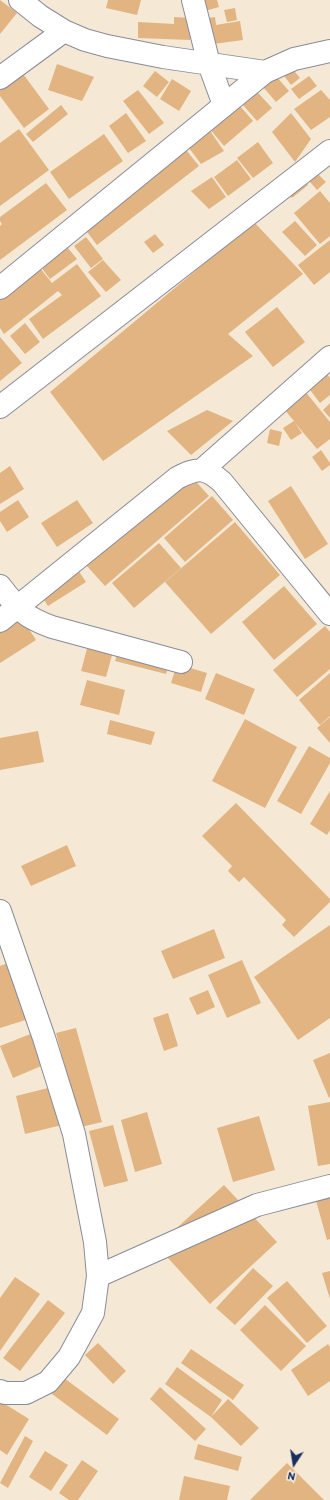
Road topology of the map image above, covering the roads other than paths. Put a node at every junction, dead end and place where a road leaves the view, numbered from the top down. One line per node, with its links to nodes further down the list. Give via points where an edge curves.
1 (20, 0): 3 (street)
2 (193, 0): 5 (street)
3 (64, 31): 5 (street, via 107,46); 7 (street)
4 (330, 51): 6 (street, via 294,59)
5 (209, 64): 6 (street); 8 (street)
6 (265, 72): 8 (street)
7 (0, 78)
8 (224, 105): 10 (street)
9 (330, 151): 12 (street)
10 (0, 288)
11 (330, 356): 13 (street)
12 (0, 407)
13 (202, 470): 15 (street, via 192,470 177,478); 16 (street, via 222,482)
14 (0, 586): 15 (street)
15 (17, 608): 17 (street); 18 (street, via 36,621 52,627)
16 (330, 614)
17 (0, 621)
18 (181, 662)
19 (0, 911): 21 (street, via 74,1134 95,1242)
20 (330, 1186): 21 (street, via 257,1205)
21 (98, 1276): 22 (street, via 93,1313 69,1357 48,1382 26,1393)
22 (0, 1391)

